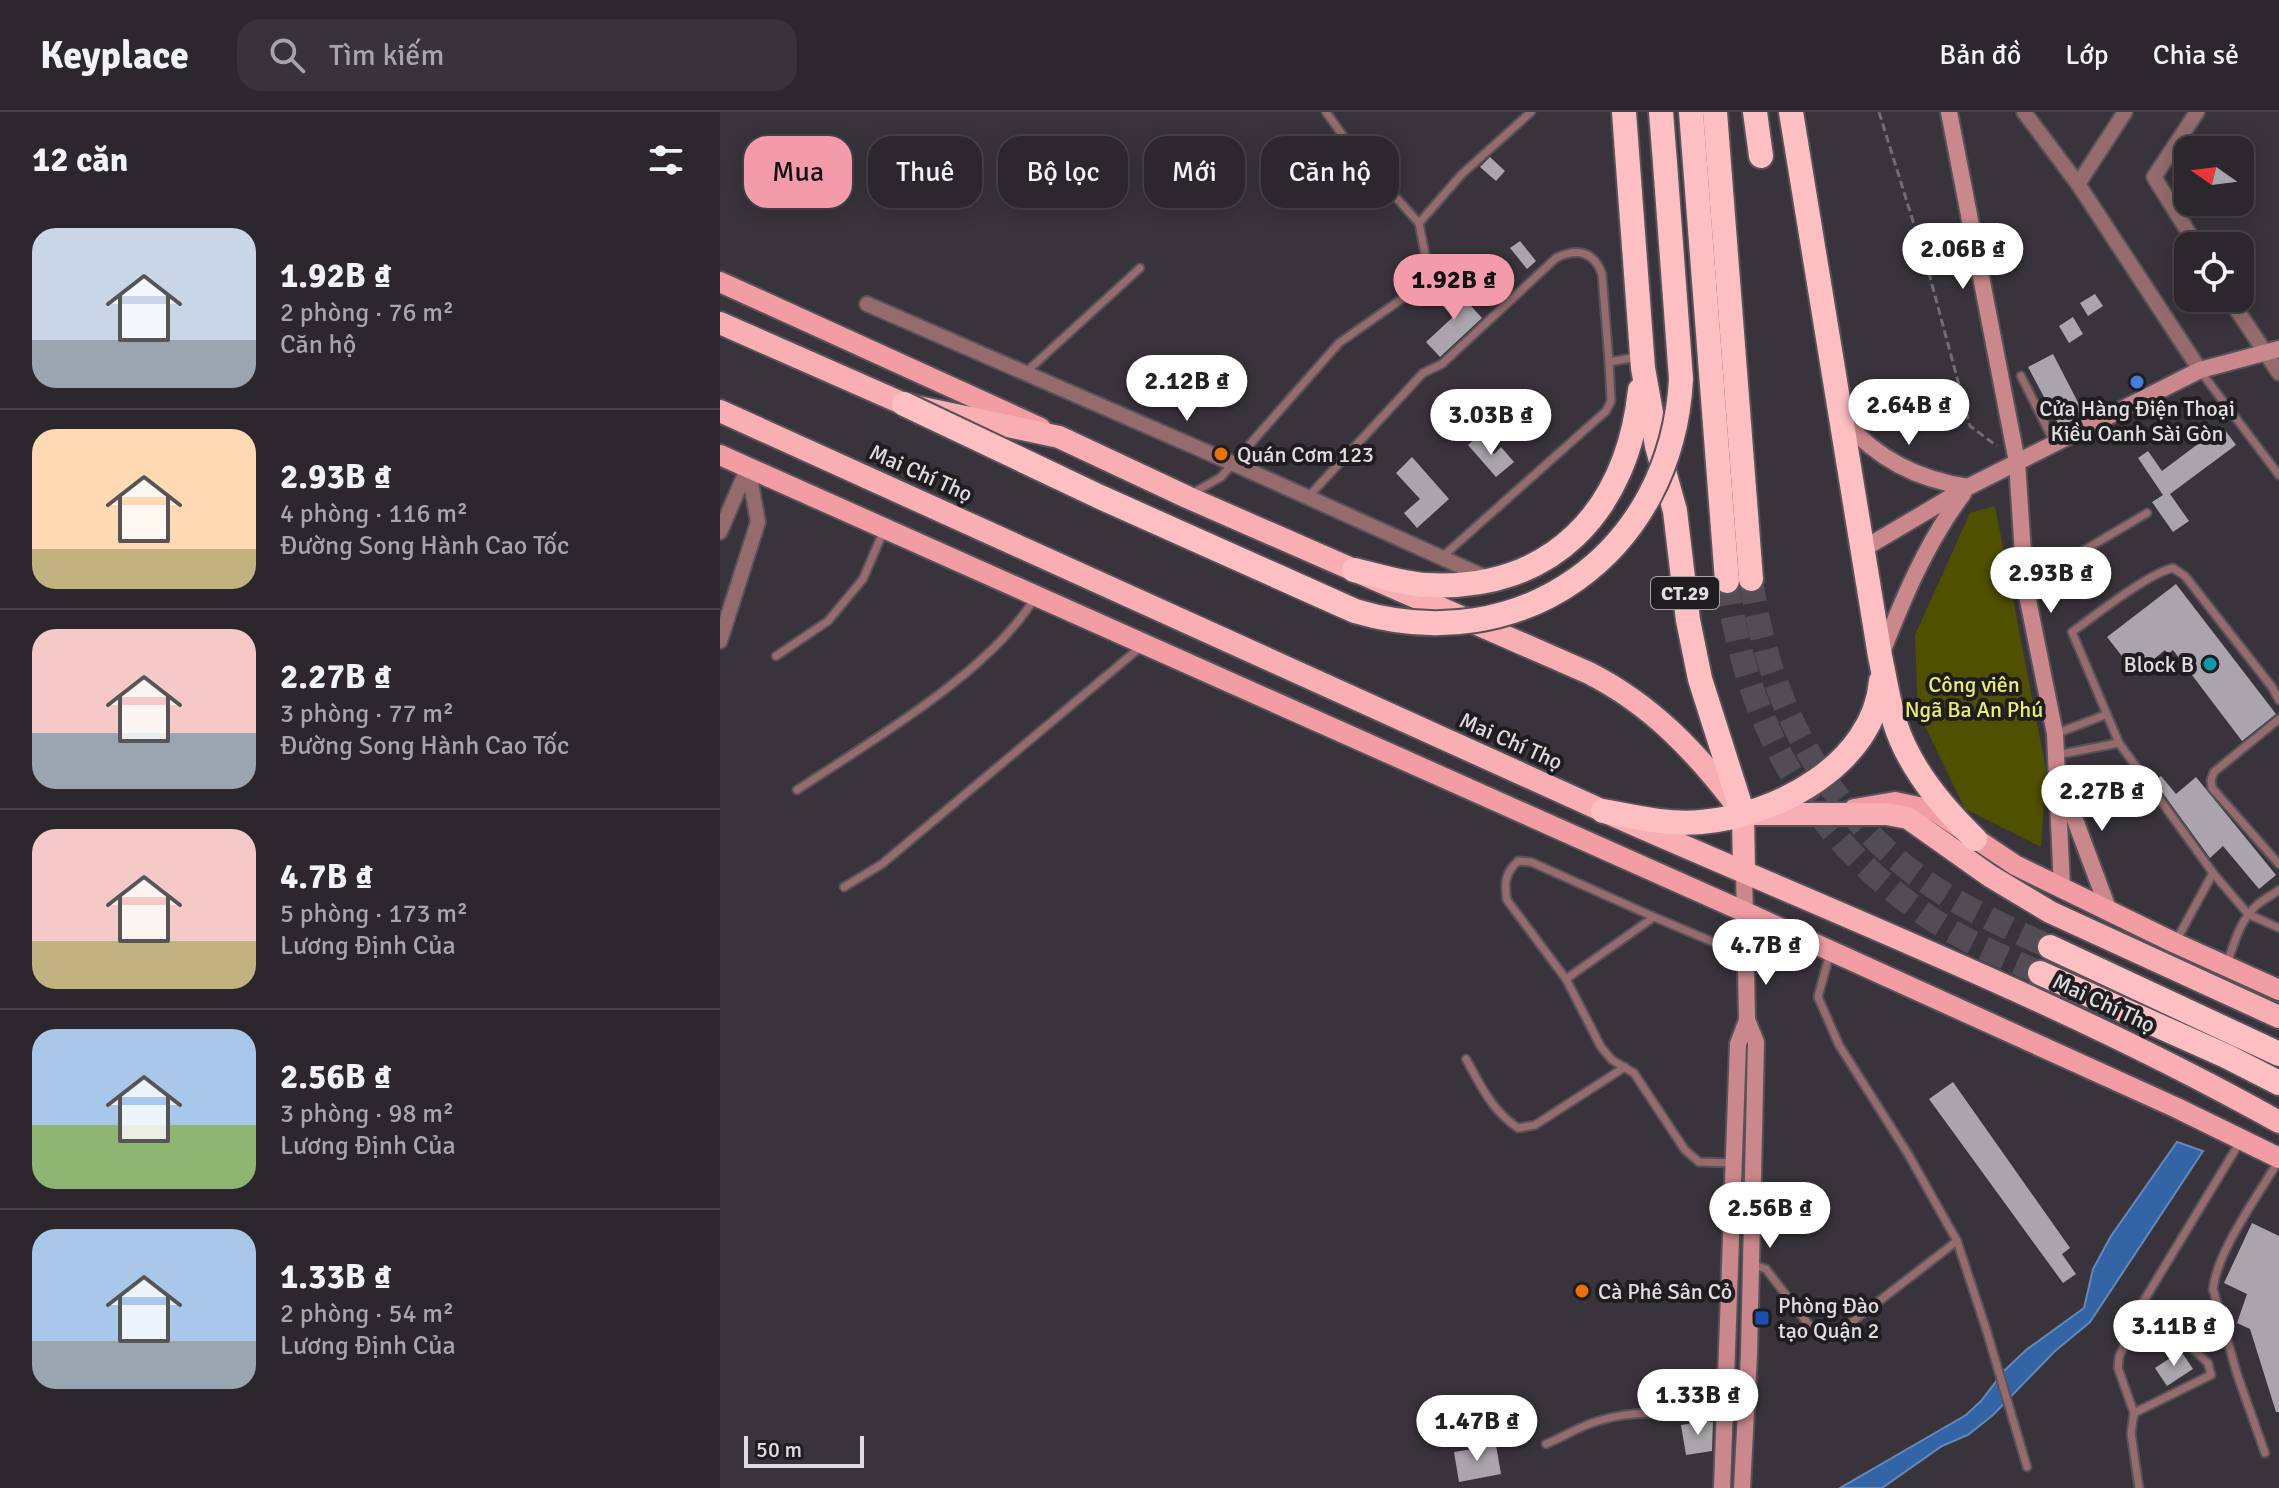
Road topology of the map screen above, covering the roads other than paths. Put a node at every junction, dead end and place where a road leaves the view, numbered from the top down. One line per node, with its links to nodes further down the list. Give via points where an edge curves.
1 (1326, 112): 16 (lane)
2 (1531, 112): 16 (lane, via 1462,174)
3 (1624, 112): 25 (highway, CT.29)
4 (1661, 112): 30 (highway, bridge, via 1681,379 1671,450 1652,494 1626,534 1573,582 1523,608 1445,624 1399,622 1355,611)
5 (1691, 112): 14 (highway)
6 (1715, 112): 14 (highway)
7 (1755, 112): 13 (highway)
8 (1791, 112): 32 (highway)
9 (1949, 112): 36 (main road)
10 (2024, 112): 15 (street)
11 (2125, 112): 15 (street)
12 (2197, 112): 17 (street, via 2154,177)
13 (1761, 156)
14 (1706, 160): 50 (highway)
15 (2078, 184): 26 (street)
16 (1419, 223): 37 (lane, via 1427,264 1406,296 1339,343)
17 (2188, 232)
18 (1140, 268): 27 (lane)
19 (720, 282): 33 (main road)
20 (867, 304): 27 (street)
21 (2240, 312): 23 (street)
22 (720, 323): 30 (highway)
23 (2271, 351): 26 (main road); 28 (street)
24 (1609, 362): 25 (lane); 42 (lane, via 1598,262 1584,252 1567,252 1442,364 1423,373); 47 (lane, via 1611,401 1606,411)
25 (1642, 362): 49 (highway, via 1633,428 1619,474 1600,510 1570,543 1526,569); 65 (highway, CT.29, via 1675,511 1698,670)
26 (2200, 370): 34 (main road); 39 (lane)
27 (1025, 373): 37 (street)
28 (2279, 373)
29 (2021, 376): 34 (lane)
30 (904, 404): 33 (highway)
31 (720, 411): 64 (highway, Mai Chí Thọ)
32 (1842, 419): 40 (main road, via 1866,446 1917,474); 46 (highway)
33 (1059, 437): 41 (highway)
34 (2055, 443): 36 (main road)
35 (720, 455): 38 (main road)
36 (2017, 462): 40 (main road); 51 (main road)
37 (1232, 463): 41 (lane, via 1221,477); 42 (street)
38 (748, 467): 44 (main road); 45 (street); 53 (street, via 758,522)
39 (2279, 475)
40 (1968, 487): 46 (main road); 56 (main road, via 1918,567)
41 (1187, 497): 48 (highway)
42 (1308, 497): 47 (street)
43 (2147, 513): 51 (lane)
44 (884, 528): 52 (main road); 55 (lane, via 855,590 828,621)
45 (720, 532)
46 (1863, 549): 56 (highway)
47 (1442, 557): 49 (street)
48 (1354, 570): 49 (highway, via 1423,585); 65 (highway, via 1610,683 1668,726)
49 (1490, 579)
50 (1739, 580)
51 (2025, 585): 60 (main road)
52 (1036, 596): 54 (main road); 63 (lane, via 988,653 919,708)
53 (720, 641)
54 (1145, 644): 71 (lane, via 882,864); 75 (main road)
55 (776, 656)
56 (1880, 656): 65 (highway, via 1876,706 1856,745 1817,778); 67 (highway, via 1906,750 1935,795)
57 (2279, 700): 58 (lane, via 2185,576 2170,568 2072,632)
58 (2105, 715): 60 (lane); 61 (lane)
59 (2279, 719): 68 (lane, via 2214,772 2211,783)
60 (2055, 734): 62 (main road)
61 (2119, 743): 62 (lane); 70 (lane)
62 (2056, 762): 72 (main road); 74 (main road)
63 (797, 790)
64 (1603, 811): 65 (highway, via 1677,823); 69 (highway, Mai Chí Thọ)
65 (1743, 814): 66 (highway); 69 (highway)
66 (1834, 814): 67 (main road, via 1907,803 1942,815); 87 (highway, via 1908,818 2050,912)
67 (1975, 839): 72 (main road)
68 (2279, 864)
69 (1744, 871): 75 (main road); 93 (highway, Mai Chí Thọ, via 2179,1067)
70 (2213, 873): 76 (lane); 79 (lane)
71 (844, 887)
72 (2062, 888): 74 (main road)
73 (2279, 890): 76 (lane)
74 (2109, 911): 79 (main road)
75 (1745, 912): 81 (main road); 82 (main road)
76 (2248, 914): 78 (lane); 83 (lane)
77 (1654, 917): 82 (lane); 85 (lane); 85 (lane, via 1531,862 1518,861 1508,870 1507,900)
78 (2279, 928)
79 (2175, 943): 83 (main road)
80 (2050, 947): 89 (highway)
81 (1830, 951): 94 (main road); 97 (lane, via 1818,997 1839,1045)
82 (1746, 955): 88 (main road)
83 (2227, 965): 86 (main road)
84 (2040, 973): 92 (highway)
85 (1566, 979): 91 (lane, via 1601,1047)
86 (2279, 990)
87 (2279, 1017)
88 (1747, 1020): 96 (main road, via 1738,1044); 98 (main road, via 1756,1042)
89 (2279, 1054)
90 (1466, 1059): 91 (lane, via 1491,1104 1518,1128 1535,1125)
91 (1625, 1067): 96 (lane, via 1685,1150 1699,1162)
92 (2279, 1083)
93 (2279, 1122)
94 (2241, 1140): 95 (main road); 99 (lane)
95 (2279, 1159): 103 (lane, via 2228,1246 2213,1289)
96 (1734, 1163): 101 (main road)
97 (1957, 1241): 98 (lane, via 1824,1339 1766,1269); 104 (lane)
98 (1749, 1263): 106 (main road)
99 (2143, 1302): 100 (lane, via 2118,1368); 100 (lane, via 2208,1363 2211,1375)
100 (2134, 1413): 107 (lane, via 2131,1433)
101 (1724, 1416): 102 (lane, via 1617,1416); 105 (main road)
102 (1546, 1444)
103 (2265, 1453)
104 (2027, 1467)
105 (1722, 1488)
106 (1742, 1488)
107 (2139, 1488)

